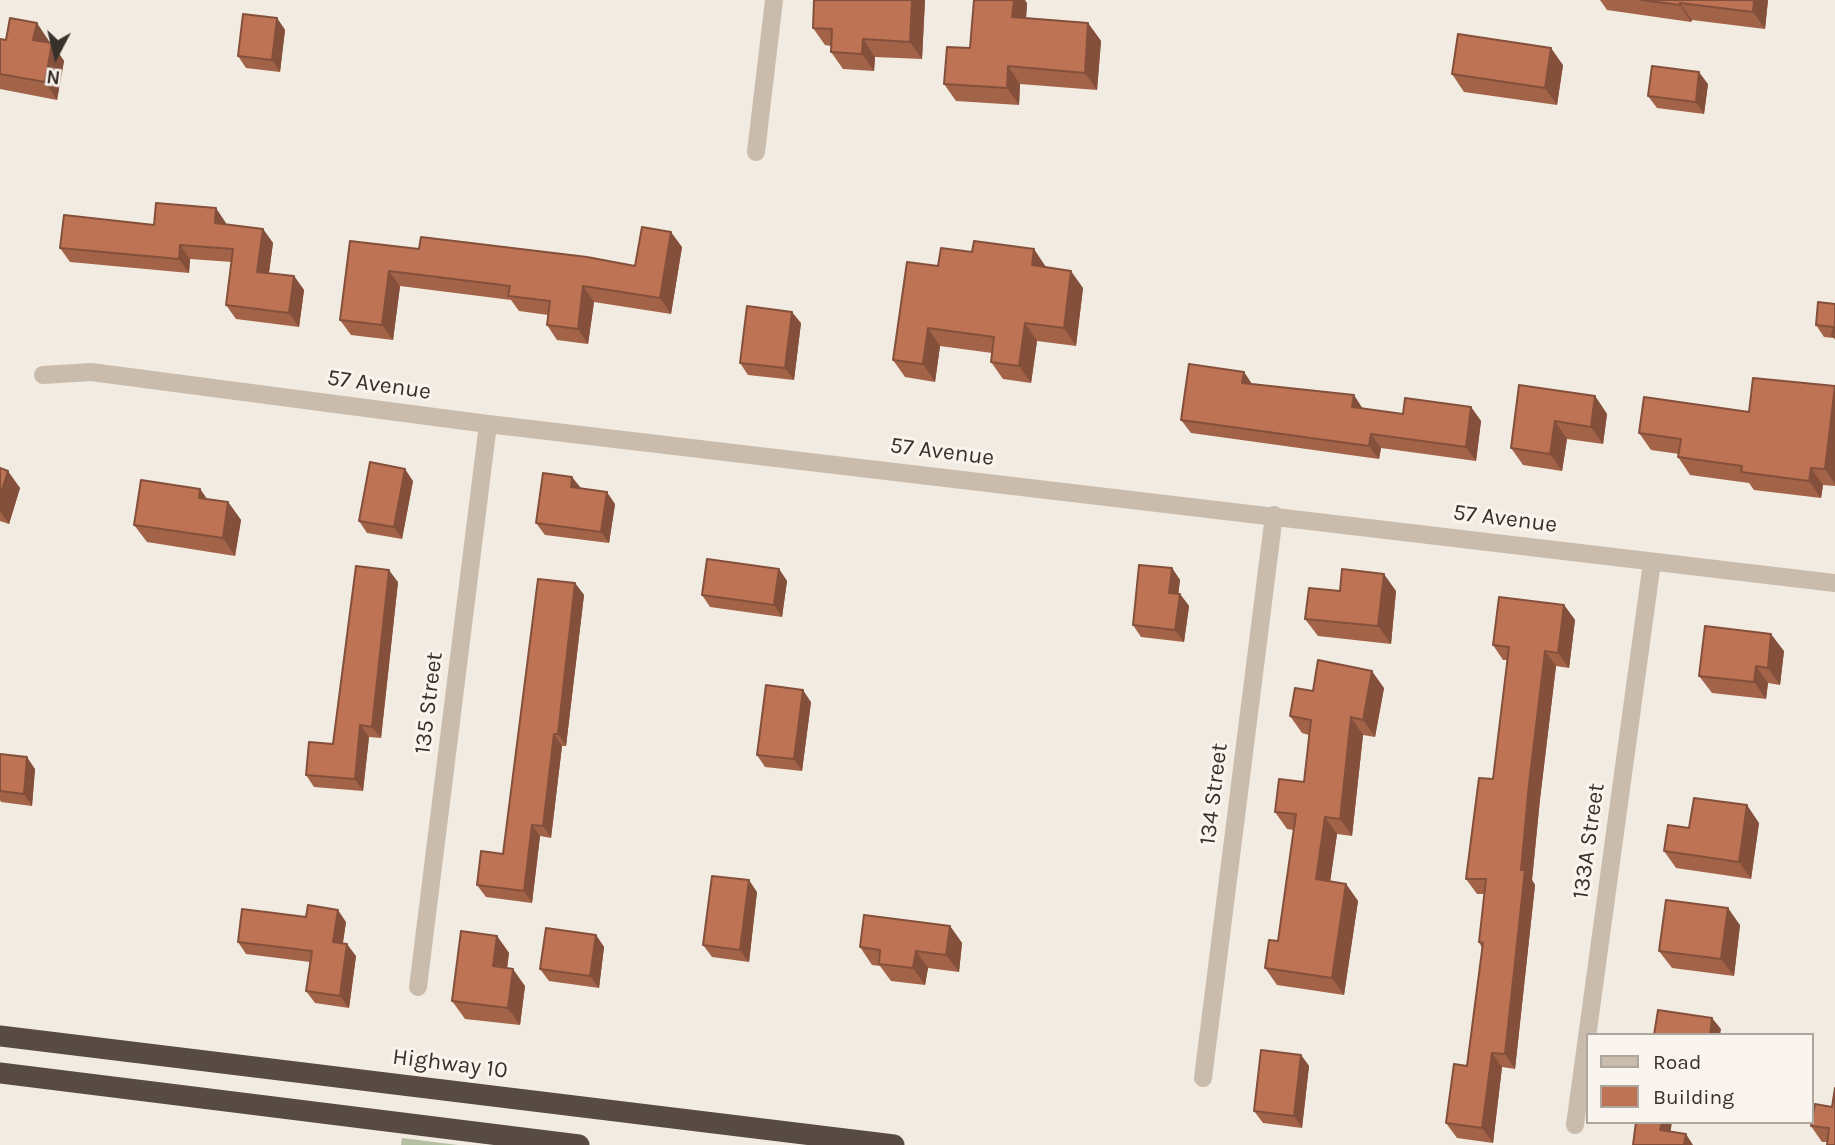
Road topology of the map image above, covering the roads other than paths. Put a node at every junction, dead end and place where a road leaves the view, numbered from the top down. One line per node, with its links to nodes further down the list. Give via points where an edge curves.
1 (774, 0): 2 (street)
2 (756, 152)
3 (43, 375): 4 (street, 57 Avenue, via 91,372)
4 (488, 424): 5 (street, 57 Avenue); 8 (street, 135 Street)
5 (1274, 515): 6 (street, 57 Avenue); 13 (street, 134 Street)
6 (1652, 562): 7 (street, 57 Avenue); 9 (street, 133A Street)
7 (1835, 583)
8 (418, 987)
9 (1588, 1033)
10 (0, 1036): 16 (highway, Highway 10)
11 (1587, 1037): 14 (street, 133A Street)
12 (0, 1073): 15 (highway)
13 (1203, 1079)
14 (1575, 1125)
15 (579, 1145)
16 (894, 1145)

